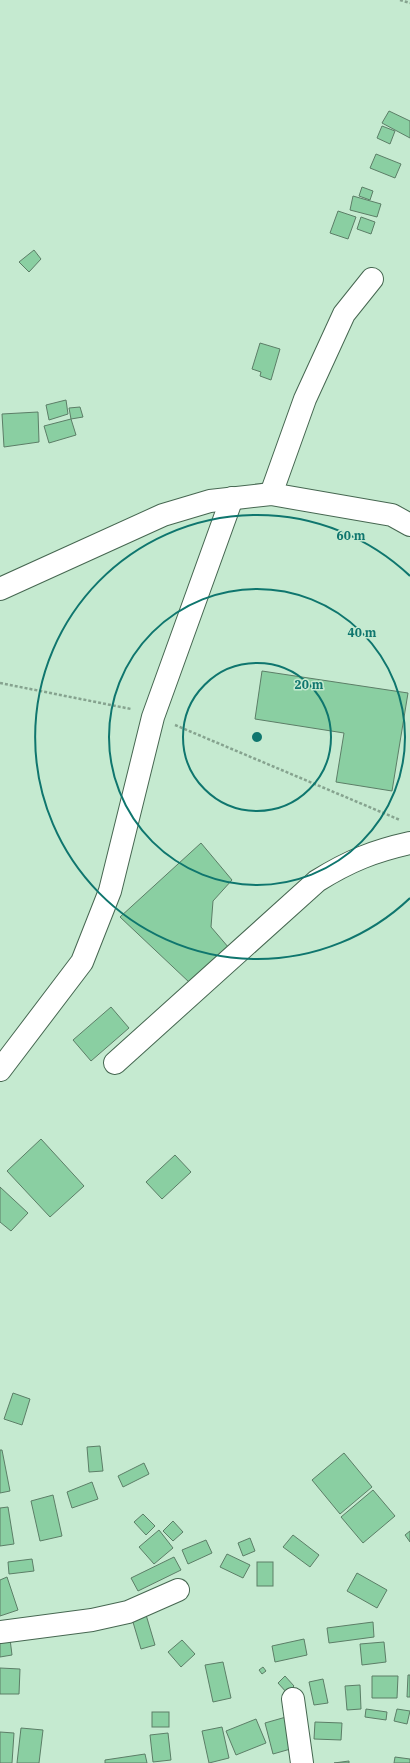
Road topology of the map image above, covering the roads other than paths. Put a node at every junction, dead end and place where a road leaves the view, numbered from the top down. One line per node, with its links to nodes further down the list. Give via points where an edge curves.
1 (372, 279): 2 (street, via 344,314 305,399)
2 (271, 494): 3 (street); 4 (street, via 392,515)
3 (232, 498): 5 (street, via 210,501 163,515); 8 (street, via 153,717 110,891 82,962)
4 (410, 525)
5 (0, 589)
6 (410, 842): 7 (street, via 374,851 317,881)
7 (115, 1063)
8 (0, 1070)
9 (178, 1590): 10 (street, via 128,1612 92,1620)
10 (0, 1632)
11 (293, 1699): 12 (street)
12 (302, 1763)

